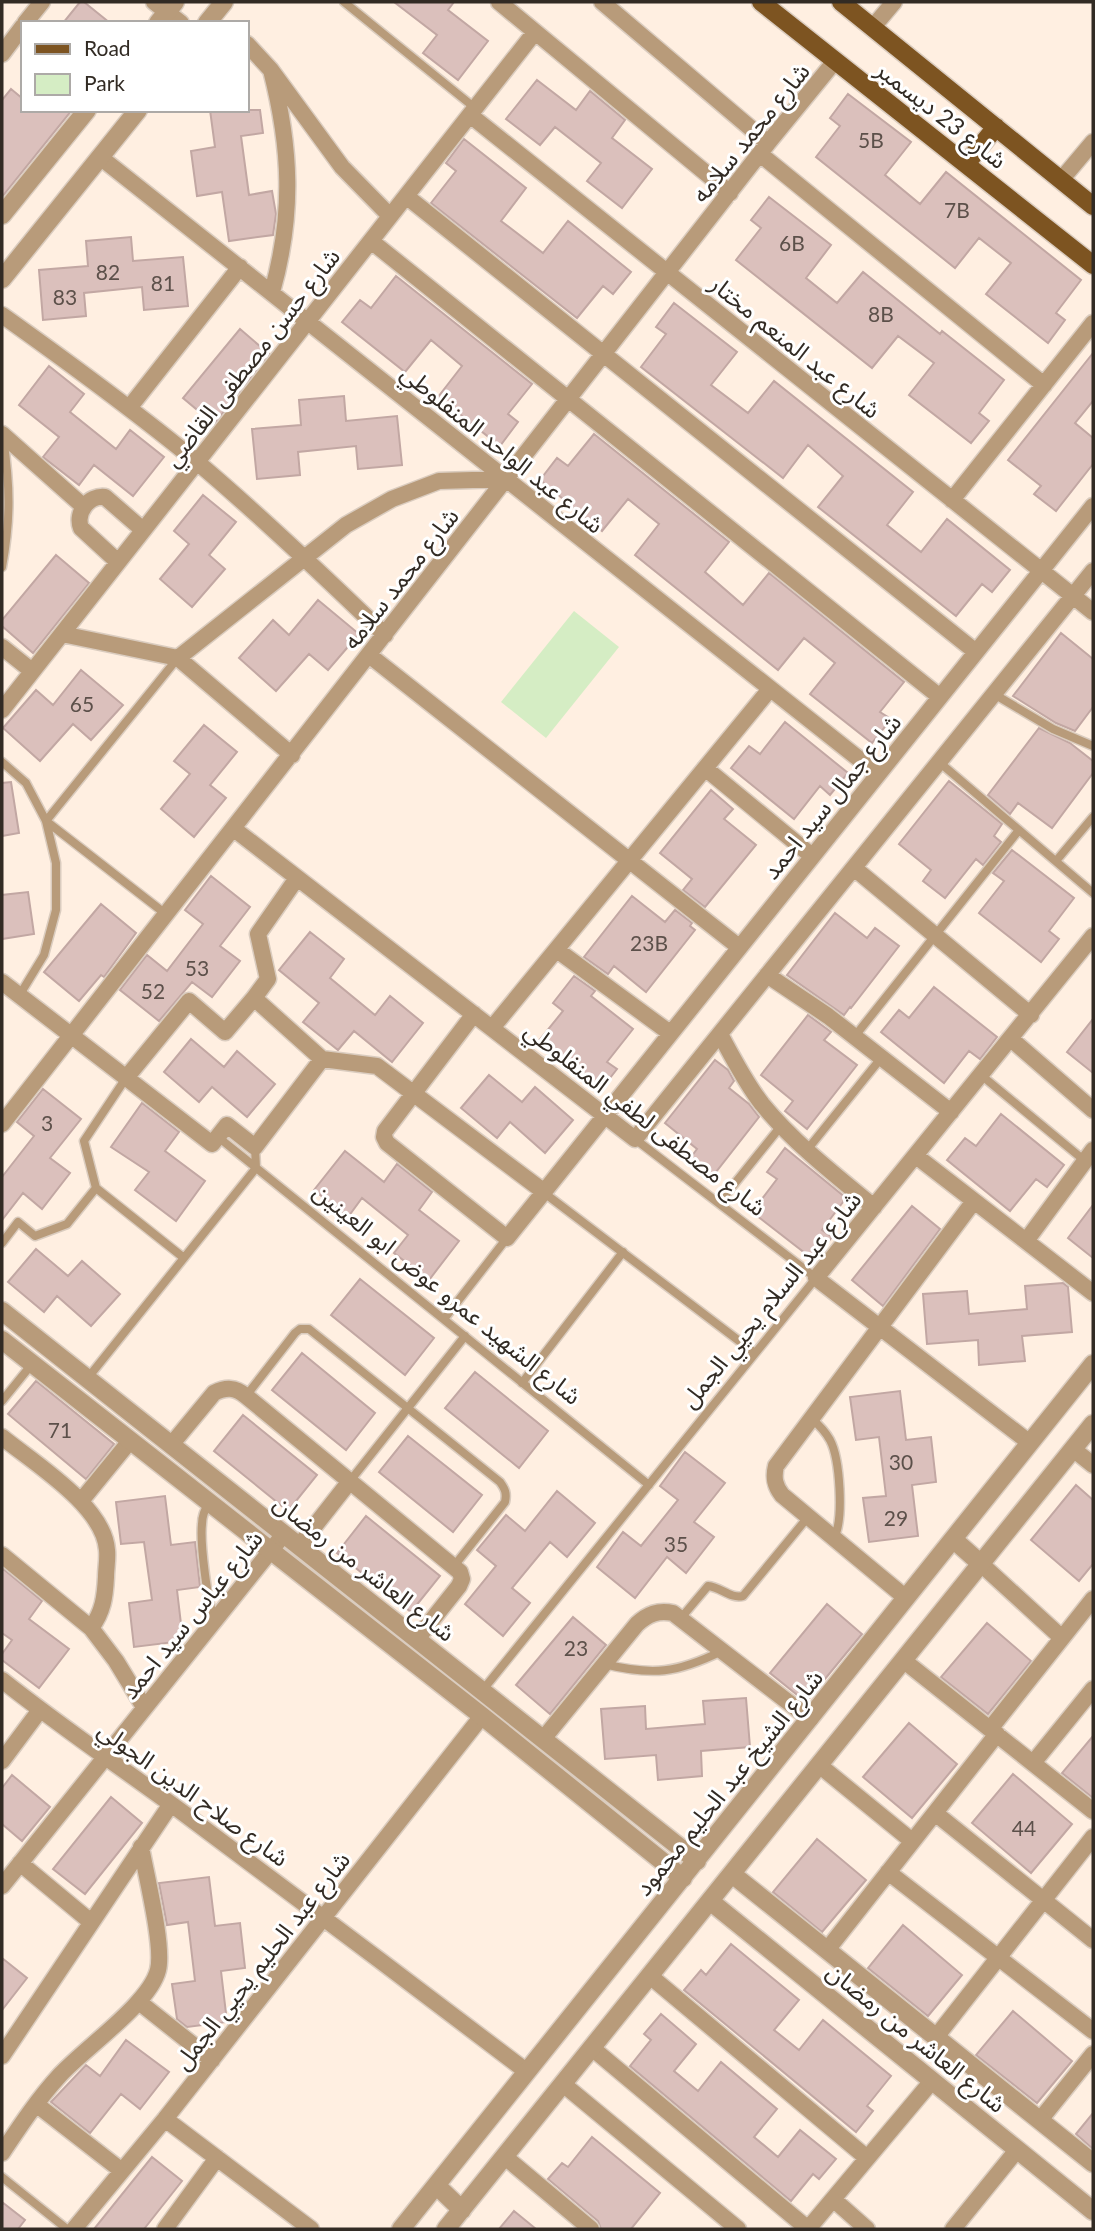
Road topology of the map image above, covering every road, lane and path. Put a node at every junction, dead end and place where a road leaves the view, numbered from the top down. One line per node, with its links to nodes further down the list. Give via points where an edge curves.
1 (40, 2): 8 (street)
2 (344, 2): 16 (lane, شارع عبد المنعم مختار)
3 (499, 2): 11 (street)
4 (603, 2): 21 (street)
5 (761, 2): 14 (main road, شارع 23 ديسمبر)
6 (841, 2): 9 (main road, شارع 23 ديسمبر)
7 (894, 2): 9 (street)
8 (26, 21)
9 (873, 27): 19 (main road, شارع 23 ديسمبر)
10 (21, 28): 13 (street)
11 (536, 32): 16 (street, شارع حسن مصطفى القاضي); 25 (street)
12 (248, 45): 15 (street)
13 (2, 54)
14 (835, 61): 21 (street, شارع محمد سلامه); 23 (main road, شارع 23 ديسمبر)
15 (271, 70): 29 (street, via 342,167); 35 (street, via 285,133 289,185)
16 (473, 111): 26 (street, شارع حسن مصطفى القاضي); 33 (street, شارع عبد المنعم مختار)
17 (85, 112): 28 (street)
18 (136, 112): 22 (street)
19 (996, 127): 23 (main road); 24 (main road, شارع 23 ديسمبر)
20 (1093, 142): 24 (street)
21 (764, 149): 25 (street, شارع محمد سلامه); 40 (street)
22 (100, 157): 32 (street, شارع عبد الواحد المنفلوطي); 34 (street)
23 (966, 164): 31 (main road, شارع 23 ديسمبر)
24 (1061, 180): 27 (main road, شارع 23 ديسمبر)
25 (730, 193): 33 (street, شارع محمد سلامه)
26 (406, 196): 29 (street, شارع حسن مصطفى القاضي); 39 (street)
27 (1093, 206)
28 (2, 215)
29 (390, 216): 30 (street, شارع حسن مصطفى القاضي)
30 (371, 241): 37 (street, شارع حسن مصطفى القاضي); 41 (street)
31 (1093, 265)
32 (240, 267): 35 (street, شارع عبد الواحد المنفلوطي); 42 (street)
33 (668, 272): 39 (street, شارع محمد سلامه); 46 (street, شارع عبد المنعم مختار)
34 (2, 279)
35 (272, 292): 37 (street, شارع عبد الواحد المنفلوطي)
36 (2, 315): 42 (street)
37 (308, 321): 44 (street, شارع حسن مصطفى القاضي); 45 (street, شارع عبد الواحد المنفلوطي)
38 (1093, 323): 40 (street)
39 (604, 354): 41 (street, شارع محمد سلامه); 60 (street)
40 (1044, 385): 46 (street)
41 (569, 399): 45 (street, شارع محمد سلامه); 66 (street)
42 (129, 408): 44 (street)
43 (2, 434): 48 (street); 52 (lane, via 10,484)
44 (197, 462): 49 (street, شارع حسن مصطفى القاضي); 50 (street)
45 (506, 479): 50 (street, via 439,481 392,499 346,525); 58 (street, شارع محمد سلامه); 64 (street, شارع عبد الواحد المنفلوطي)
46 (953, 500): 53 (street, شارع عبد المنعم مختار)
47 (1093, 506): 53 (street, شارع جمال سيد احمد)
48 (84, 508): 49 (street, via 90,500 105,496); 51 (street, via 78,520 80,528)
49 (143, 530): 51 (street, شارع حسن مصطفى القاضي)
50 (306, 558): 58 (street); 62 (street)
51 (118, 562): 57 (street, شارع حسن مصطفى القاضي)
52 (2, 567)
53 (1041, 571): 55 (street, شارع عبد المنعم مختار); 60 (street, شارع جمال سيد احمد)
54 (1093, 571): 55 (street)
55 (1073, 596): 56 (street, شارع عبد المنعم مختار); 65 (street)
56 (1093, 612)
57 (62, 634): 62 (street); 63 (street, شارع حسن مصطفى القاضي)
58 (385, 635): 61 (street, شارع محمد سلامه)
59 (2, 647): 63 (street)
60 (976, 652): 66 (street, شارع جمال سيد احمد)
61 (369, 655): 69 (street, شارع محمد سلامه); 79 (street)
62 (178, 659): 69 (street); 75 (lane)
63 (33, 671): 67 (street, شارع حسن مصطفى القاضي)
64 (770, 689): 72 (street); 73 (street, شارع عبد الواحد المنفلوطي)
65 (994, 694): 68 (lane, via 1060,733); 71 (street)
66 (940, 697): 73 (street, شارع جمال سيد احمد)
67 (2, 710)
68 (1092, 743)
69 (292, 755): 76 (street, شارع محمد سلامه)
70 (2, 762): 75 (lane, via 26,783)
71 (939, 762): 77 (lane); 81 (street)
72 (705, 768): 78 (street); 79 (street)
73 (878, 775): 78 (street, شارع جمال سيد احمد)
74 (1093, 817): 80 (lane)
75 (46, 821): 84 (lane); 91 (lane, via 56,863 56,910 44,956)
76 (234, 829): 82 (street, شارع مصطفى لطفي المنفلوطي); 84 (street, شارع محمد سلامه)
77 (1019, 830): 80 (lane); 85 (lane)
78 (812, 856): 87 (street, شارع جمال سيد احمد)
79 (629, 861): 87 (street); 88 (street)
80 (1056, 861): 83 (lane)
81 (855, 868): 85 (street); 89 (street)
82 (297, 878): 92 (street, via 258,934 268,979); 93 (street, شارع مصطفى لطفي المنفلوطي)
83 (1093, 893)
84 (167, 915): 98 (street, شارع محمد سلامه)
85 (934, 936): 94 (street); 99 (lane)
86 (1093, 936): 94 (street, شارع عبد السلام يحيي الجمل)
87 (739, 947): 96 (street, شارع جمال سيد احمد)
88 (556, 950): 95 (street); 96 (street)
89 (767, 975): 97 (street); 99 (street)
90 (2, 982): 91 (street, شارع الشهيد عمرو عوض ابو العينين)
91 (19, 996): 98 (street, شارع الشهيد عمرو عوض ابو العينين)
92 (254, 998): 102 (street); 104 (street, via 225,1032 189,1001)
93 (474, 1014): 95 (street, شارع مصطفى لطفي المنفلوطي); 105 (street)
94 (1031, 1015): 100 (street, شارع عبد السلام يحيي الجمل)
95 (492, 1028): 108 (street, شارع مصطفى لطفي المنفلوطي)
96 (670, 1033): 108 (street, شارع جمال سيد احمد)
97 (720, 1034): 110 (street, via 760,1102); 112 (street)
98 (72, 1035): 104 (street, شارع الشهيد عمرو عوض ابو العينين); 109 (street, شارع محمد سلامه)
99 (855, 1036): 101 (street)
100 (1011, 1039): 103 (street, شارع عبد السلام يحيي الجمل); 106 (street)
101 (882, 1057): 107 (street); 114 (lane)
102 (322, 1059): 105 (street, via 377,1066); 113 (street)
103 (981, 1075): 107 (street, شارع عبد السلام يحيي الجمل); 116 (lane)
104 (126, 1078): 111 (street, شارع الشهيد عمرو عوض ابو العينين, via 212,1144); 118 (lane, via 83,1141)
105 (414, 1093): 119 (street); 123 (street, via 385,1131 387,1143)
106 (1093, 1110)
107 (951, 1112): 115 (street, شارع عبد السلام يحيي الجمل)
108 (604, 1115): 112 (street, شارع مصطفى لطفي المنفلوطي); 119 (street, شارع جمال سيد احمد)
109 (2, 1124)
110 (781, 1126): 114 (street); 121 (lane)
111 (218, 1137): 113 (street, شارع الشهيد عمرو عوض ابو العينين, via 227,1125); 117 (lane, شارع الشهيد عمرو عوض ابو العينين)
112 (635, 1139): 121 (lane, شارع مصطفى لطفي المنفلوطي)
113 (255, 1147): 117 (lane)
114 (807, 1150): 122 (street)
115 (915, 1156): 120 (street); 122 (street, شارع عبد السلام يحيي الجمل)
116 (1089, 1156): 124 (street)
117 (256, 1168): 127 (lane); 131 (lane, شارع الشهيد عمرو عوض ابو العينين)
118 (96, 1188): 125 (lane, via 67,1224 35,1236 18,1222); 127 (lane)
119 (543, 1191): 123 (street, شارع جمال سيد احمد); 126 (lane)
120 (974, 1202): 124 (street); 132 (street)
121 (719, 1203): 128 (lane, شارع مصطفى لطفي المنفلوطي)
122 (874, 1208): 128 (street, شارع عبد السلام يحيي الجمل)
123 (507, 1238): 131 (lane)
124 (1026, 1241): 129 (street)
125 (2, 1243)
126 (623, 1252): 135 (lane); 139 (lane)
127 (184, 1258): 138 (lane)
128 (816, 1278): 132 (street, شارع مصطفى لطفي المنفلوطي); 135 (lane, شارع عبد السلام يحيي الجمل)
129 (1093, 1293)
130 (2, 1311): 138 (street, شارع العاشر من رمضان)
131 (444, 1320): 133 (lane, شارع الشهيد عمرو عوض ابو العينين)
132 (880, 1328): 143 (street); 147 (street, شارع مصطفى لطفي المنفلوطي)
133 (465, 1336): 139 (lane, شارع الشهيد عمرو عوض ابو العينين); 142 (lane)
134 (2, 1340): 136 (street, شارع العاشر من رمضان)
135 (755, 1353): 152 (lane, شارع عبد السلام يحيي الجمل)
136 (32, 1364): 141 (lane); 146 (street, شارع العاشر من رمضان)
137 (1093, 1364): 147 (street, شارع الشيخ عبد الحليم محمود)
138 (87, 1379): 148 (street, شارع العاشر من رمضان)
139 (522, 1383): 152 (lane, شارع الشهيد عمرو عوض ابو العينين)
140 (246, 1396): 142 (lane, via 295,1333 304,1328); 148 (street, via 232,1388 214,1393); 151 (street)
141 (2, 1401)
142 (407, 1408): 151 (lane); 163 (lane, via 504,1488 505,1502)
143 (811, 1419): 155 (street, via 774,1474 777,1489); 157 (lane, via 828,1437 836,1458 840,1517)
144 (1091, 1431): 149 (street)
145 (2, 1437): 153 (street)
146 (130, 1441): 153 (street); 154 (street, شارع العاشر من رمضان)
147 (1030, 1443): 158 (street, شارع الشيخ عبد الحليم محمود)
148 (171, 1445): 156 (street, شارع العاشر من رمضان)
149 (1073, 1448): 150 (street); 162 (street)
150 (1093, 1465)
151 (350, 1481): 159 (street); 163 (street)
152 (649, 1485): 176 (lane, شارع عبد السلام يحيي الجمل)
153 (81, 1501): 168 (street, via 98,1523 107,1549 105,1599)
154 (209, 1502): 160 (street, شارع العاشر من رمضان); 167 (lane, via 201,1529 208,1598)
155 (808, 1517): 157 (street); 166 (lane, via 747,1593 736,1597 708,1586)
156 (284, 1534): 159 (street, شارع العاشر من رمضان); 160 (street, شارع عباس سيد احمد)
157 (834, 1538): 164 (street)
158 (953, 1539): 162 (street); 164 (street, شارع الشيخ عبد الحليم محمود)
159 (299, 1546): 170 (street, شارع العاشر من رمضان)
160 (271, 1551): 167 (street, شارع عباس سيد احمد); 179 (street, شارع العاشر من رمضان)
161 (2, 1555): 168 (street)
162 (980, 1563): 169 (street); 172 (street)
163 (454, 1566): 170 (street, via 462,1579 459,1586)
164 (906, 1598): 180 (street, شارع الشيخ عبد الحليم محمود)
165 (1093, 1599): 169 (street)
166 (681, 1618): 171 (street); 173 (street, via 663,1611 644,1617)
167 (215, 1619): 177 (street, شارع عباس سيد احمد)
168 (91, 1628): 177 (street)
169 (1062, 1638): 181 (street)
170 (417, 1639): 176 (street, شارع العاشر من رمضان)
171 (723, 1651): 173 (lane, via 665,1671 634,1671); 180 (street)
172 (904, 1660): 181 (street); 186 (street)
173 (604, 1664): 182 (street)
174 (2, 1680): 178 (street, شارع صلاح الدين الجولي)
175 (1093, 1689): 185 (street)
176 (482, 1691): 182 (street, شارع العاشر من رمضان)
177 (144, 1707): 183 (street, شارع عباس سيد احمد)
178 (40, 1710): 183 (street, شارع صلاح الدين الجولي); 184 (street)
179 (482, 1717): 197 (street, شارع العاشر من رمضان); 201 (street, شارع عبد الحليم يحيي الجمل)
180 (810, 1719): 193 (street, شارع الشيخ عبد الحليم محمود)
181 (994, 1732): 185 (street); 189 (street)
182 (543, 1739): 193 (street, شارع العاشر من رمضان)
183 (105, 1756): 187 (street, شارع صلاح الدين الجولي); 194 (street, شارع عباس سيد احمد)
184 (2, 1761)
185 (1033, 1763): 188 (street)
186 (819, 1765): 191 (street); 196 (street)
187 (171, 1804): 192 (street); 201 (street, شارع صلاح الدين الجولي)
188 (1093, 1811)
189 (935, 1813): 191 (street); 199 (street)
190 (1093, 1837): 199 (street)
191 (912, 1841): 195 (street)
192 (141, 1847): 202 (street); 207 (street, via 159,1968)
193 (697, 1861): 197 (street, شارع الشيخ عبد الحليم محمود)
194 (20, 1863): 198 (street, شارع عباس سيد احمد); 202 (street)
195 (888, 1872): 204 (street); 205 (street)
196 (732, 1874): 200 (street); 204 (street, شارع العاشر من رمضان)
197 (683, 1878): 214 (street, شارع الشيخ عبد الحليم محمود)
198 (2, 1886)
199 (1044, 1900): 203 (street); 205 (street)
200 (710, 1901): 206 (street); 215 (street, شارع العاشر من رمضان)
201 (324, 1917): 213 (street, شارع عبد الحليم يحيي الجمل); 214 (street, شارع صلاح الدين الجولي)
202 (91, 1922): 212 (street)
203 (1093, 1940)
204 (827, 1950): 209 (street, شارع العاشر من رمضان)
205 (999, 1958): 208 (street); 209 (street)
206 (650, 1976): 210 (street); 224 (street)
207 (139, 2002): 213 (street); 217 (street, via 81,2053)
208 (1093, 2031)
209 (936, 2038): 219 (street, شارع العاشر من رمضان)
210 (592, 2048): 216 (street); 240 (street)
211 (1093, 2054): 219 (street)
212 (2, 2056)
213 (212, 2060): 218 (street, شارع عبد الحليم يحيي الجمل)
214 (526, 2071): 228 (street, شارع الشيخ عبد الحليم محمود)
215 (932, 2081): 220 (street, شارع العاشر من رمضان); 224 (street)
216 (563, 2084): 222 (street); 239 (street)
217 (36, 2104): 221 (street); 226 (street)
218 (165, 2119): 223 (street); 226 (street, شارع عبد الحليم يحيي الجمل)
219 (1040, 2120): 225 (street, شارع العاشر من رمضان)
220 (1017, 2150): 231 (street, شارع العاشر من رمضان); 242 (street)
221 (2, 2152)
222 (505, 2157): 230 (street); 238 (street)
223 (217, 2158): 234 (street); 235 (street)
224 (867, 2158): 229 (street)
225 (1093, 2163)
226 (122, 2171): 233 (street, شارع عبد الحليم يحيي الجمل)
227 (2, 2177): 232 (lane)
228 (437, 2186): 230 (street); 236 (street, شارع الشيخ عبد الحليم محمود)
229 (833, 2199): 240 (street); 241 (street)
230 (462, 2210): 237 (street)
231 (1093, 2211)
232 (68, 2229)
233 (74, 2229)
234 (165, 2229)
235 (311, 2229)
236 (401, 2229)
237 (446, 2229)
238 (591, 2229)
239 (738, 2229)
240 (808, 2229)
241 (867, 2229)
242 (953, 2229)

